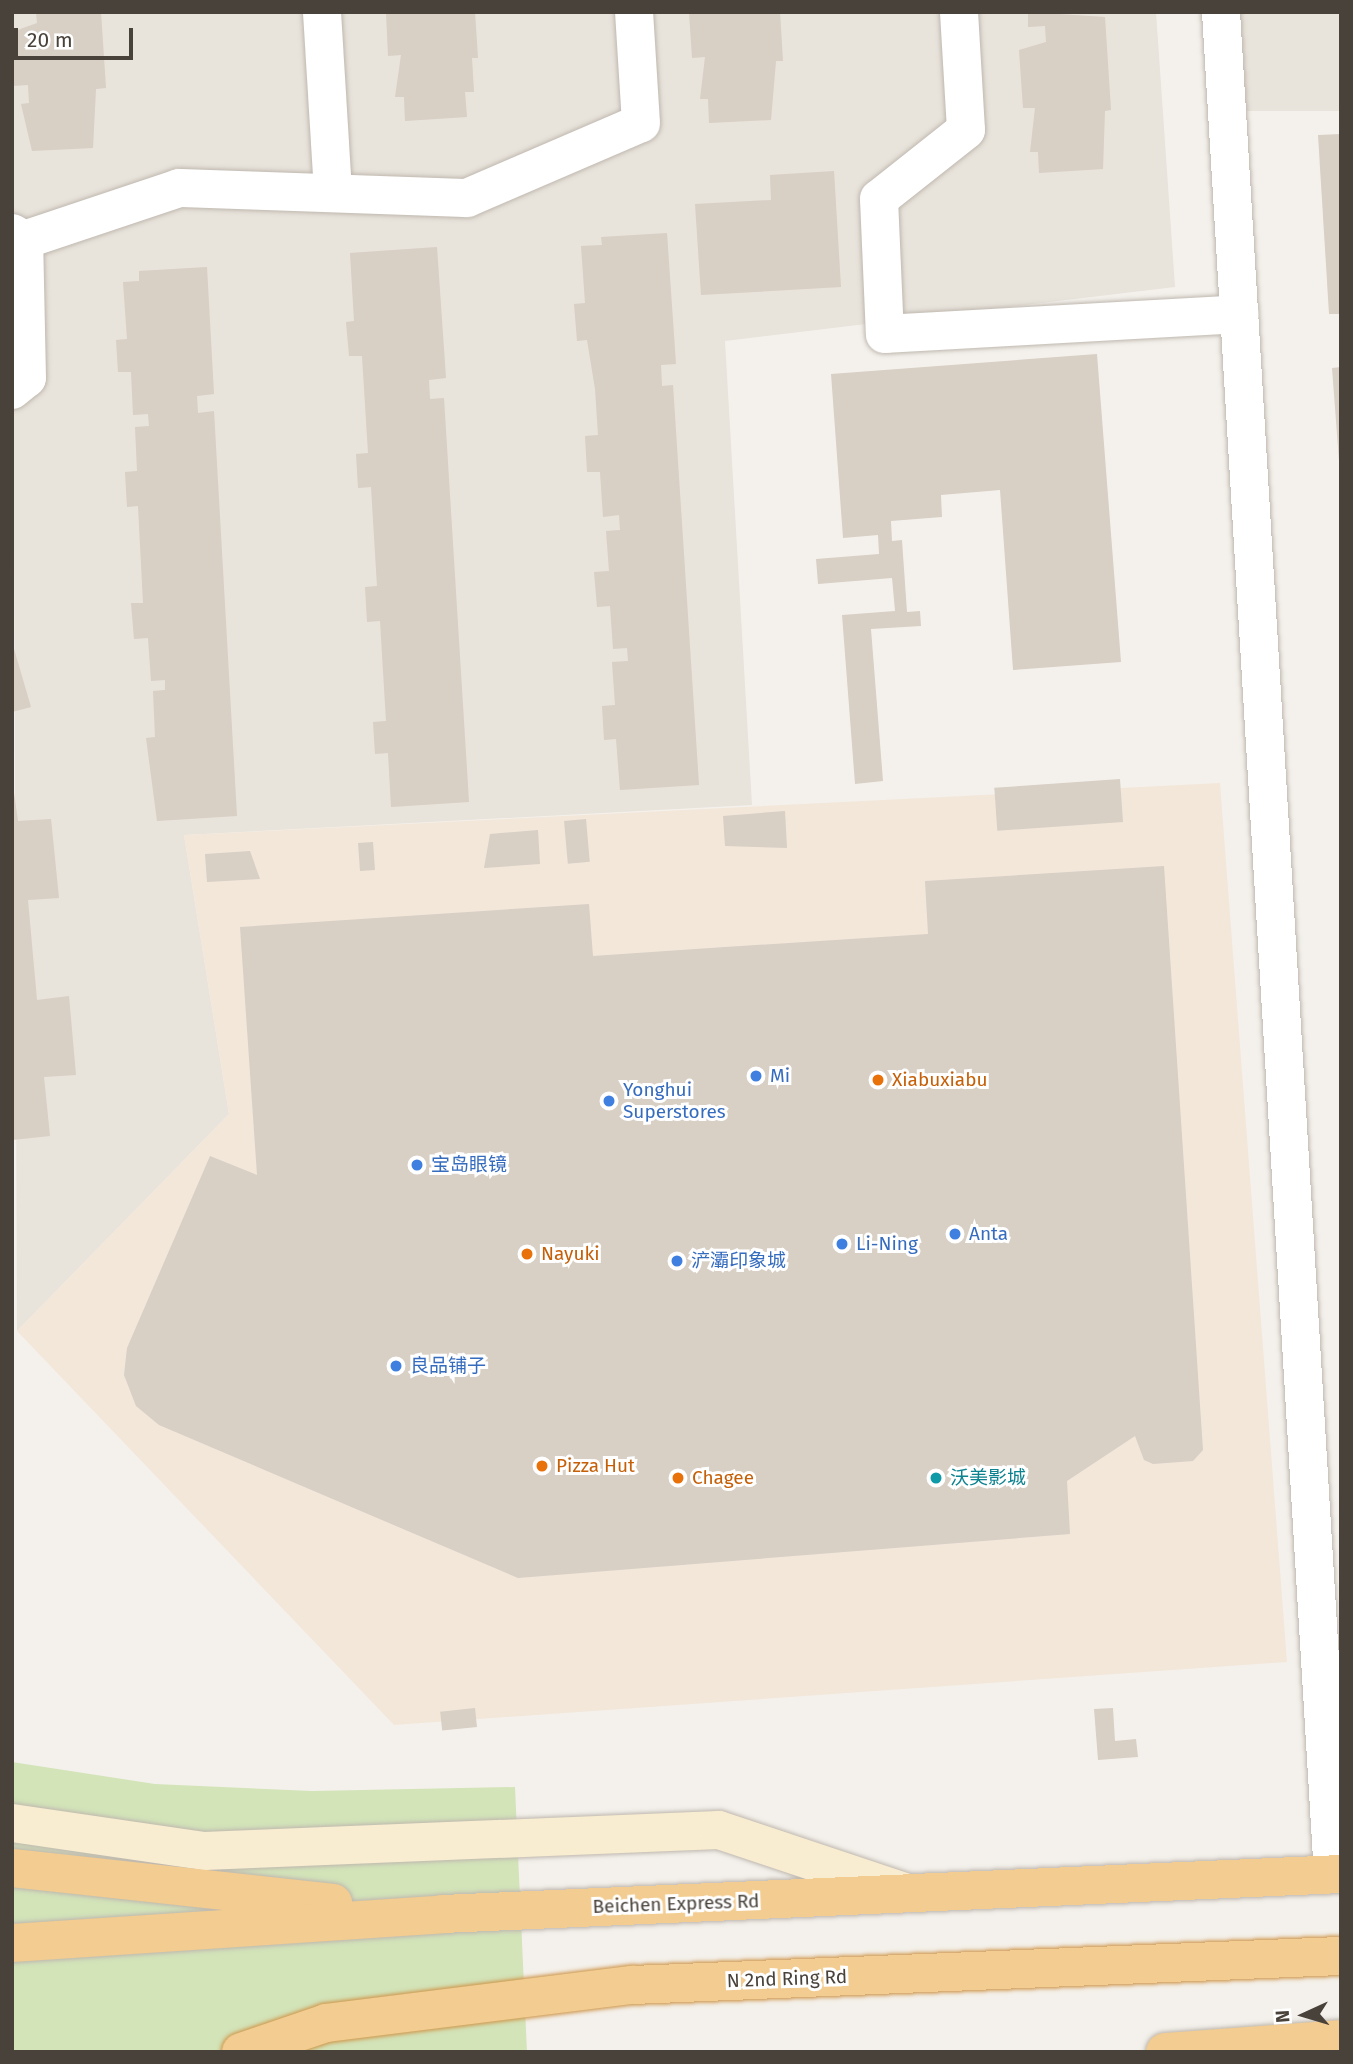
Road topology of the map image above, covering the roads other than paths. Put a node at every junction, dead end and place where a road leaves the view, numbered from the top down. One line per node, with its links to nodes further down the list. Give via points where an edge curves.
1 (322, 12): 5 (street)
2 (634, 12): 5 (street, via 641,123 467,198)
3 (959, 12): 7 (street, via 966,130 879,199 885,334)
4 (1220, 12): 7 (street)
5 (333, 193): 6 (street, via 179,188)
6 (18, 236): 8 (street, via 27,378)
7 (1239, 314): 11 (street)
8 (12, 390)
9 (12, 1822): 12 (main road, via 204,1851 719,1830)
10 (12, 1868): 13 (highway)
11 (1337, 1874): 12 (highway, Beichen Express Rd)
12 (913, 1894): 13 (highway, Beichen Express Rd)
13 (443, 1914): 14 (highway, Beichen Express Rd)
14 (12, 1943)
15 (1341, 1956): 17 (highway, N 2nd Ring Rd, bridge, via 633,1985 326,2023)
16 (1341, 2039): 18 (highway)
17 (241, 2052)
18 (1165, 2052)

